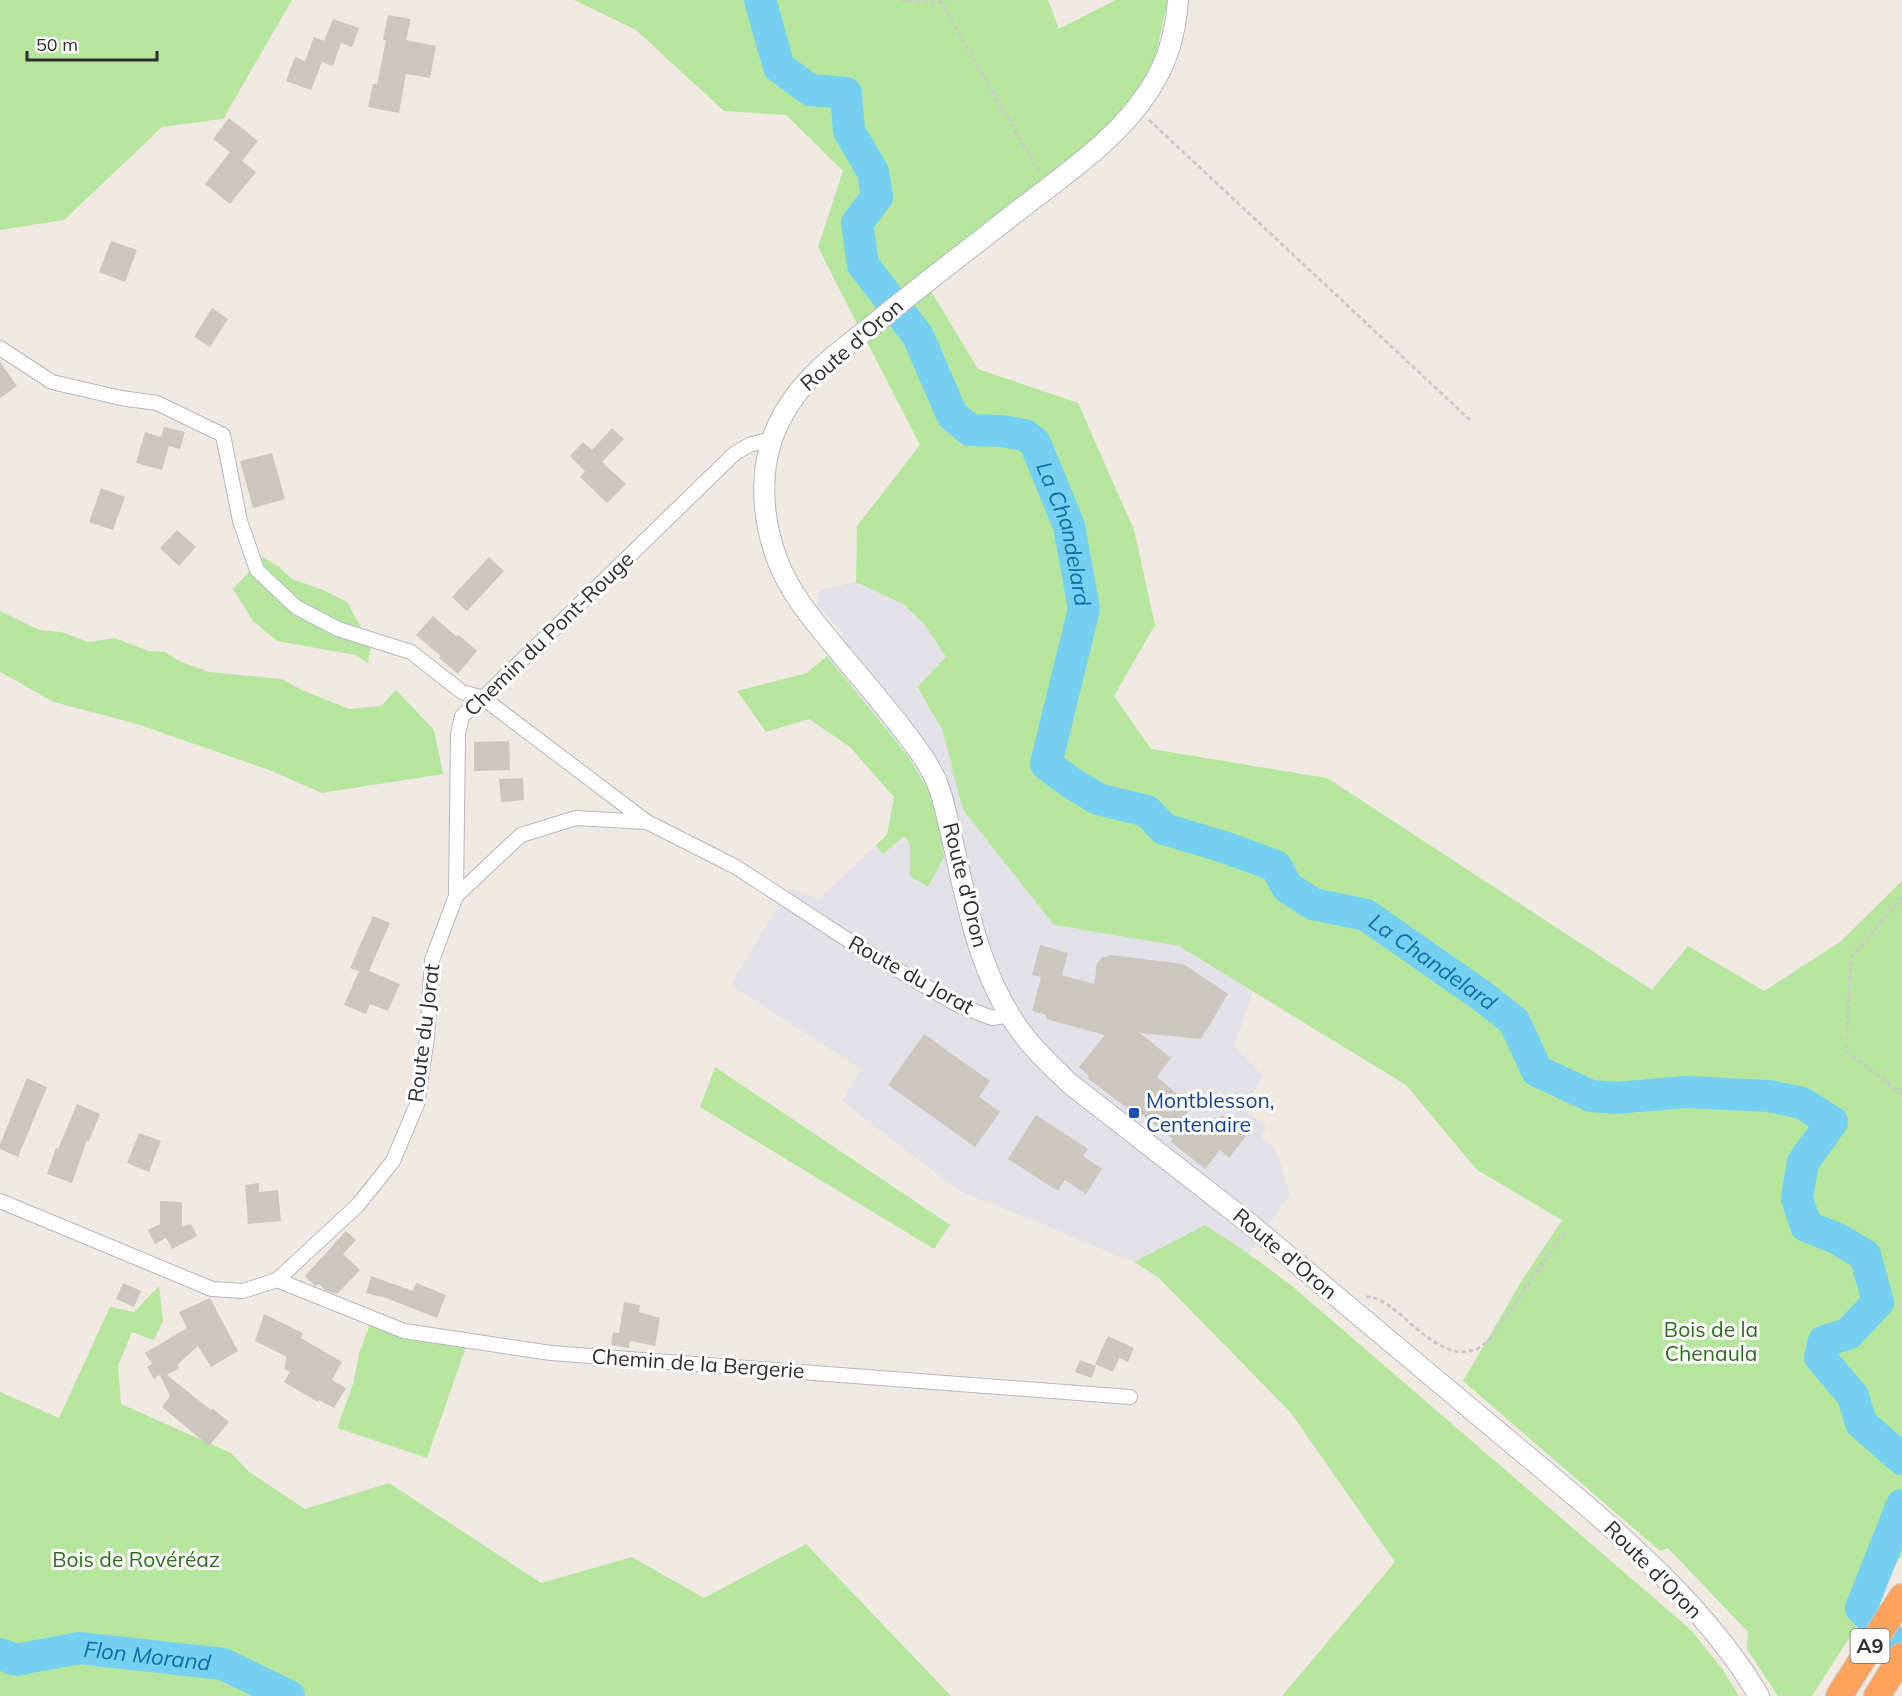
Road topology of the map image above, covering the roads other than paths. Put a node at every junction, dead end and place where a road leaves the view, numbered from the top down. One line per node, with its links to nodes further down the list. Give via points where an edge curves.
1 (1178, 0): 3 (main road, Route d'Oron, via 1163,66 1137,108 1095,150 823,366 783,414)
2 (0, 348): 4 (street, via 52,382 157,403 223,435 240,522 257,570 296,607 338,629 411,652 462,692)
3 (772, 439): 4 (street, Chemin du Pont-Rouge, via 749,444 734,454); 7 (main road, Route d'Oron, via 764,497 778,562 799,602 927,763 936,780 971,923)
4 (483, 698): 5 (street); 6 (street, Chemin du Pont-Rouge, via 462,716 458,734)
5 (647, 822): 6 (street, Route du Jorat, via 576,818 521,835); 7 (street, Route du Jorat, via 736,867 857,946 956,1004 992,1018)
6 (456, 896): 9 (street, Route du Jorat, via 432,960 427,1038 417,1104 393,1161 358,1205)
7 (1010, 1015): 13 (main road, Route d'Oron, via 1042,1058 1069,1083 1250,1224 1634,1547 1711,1628)
8 (0, 1201): 9 (street, Route du Jorat, via 212,1289 243,1291)
9 (277, 1280): 10 (street, Chemin de la Bergerie, via 404,1331 551,1353)
10 (1130, 1397)
11 (1902, 1597): 14 (highway, A9)
12 (1902, 1656): 15 (highway, A9)
13 (1759, 1696)
14 (1839, 1696)
15 (1877, 1696)

